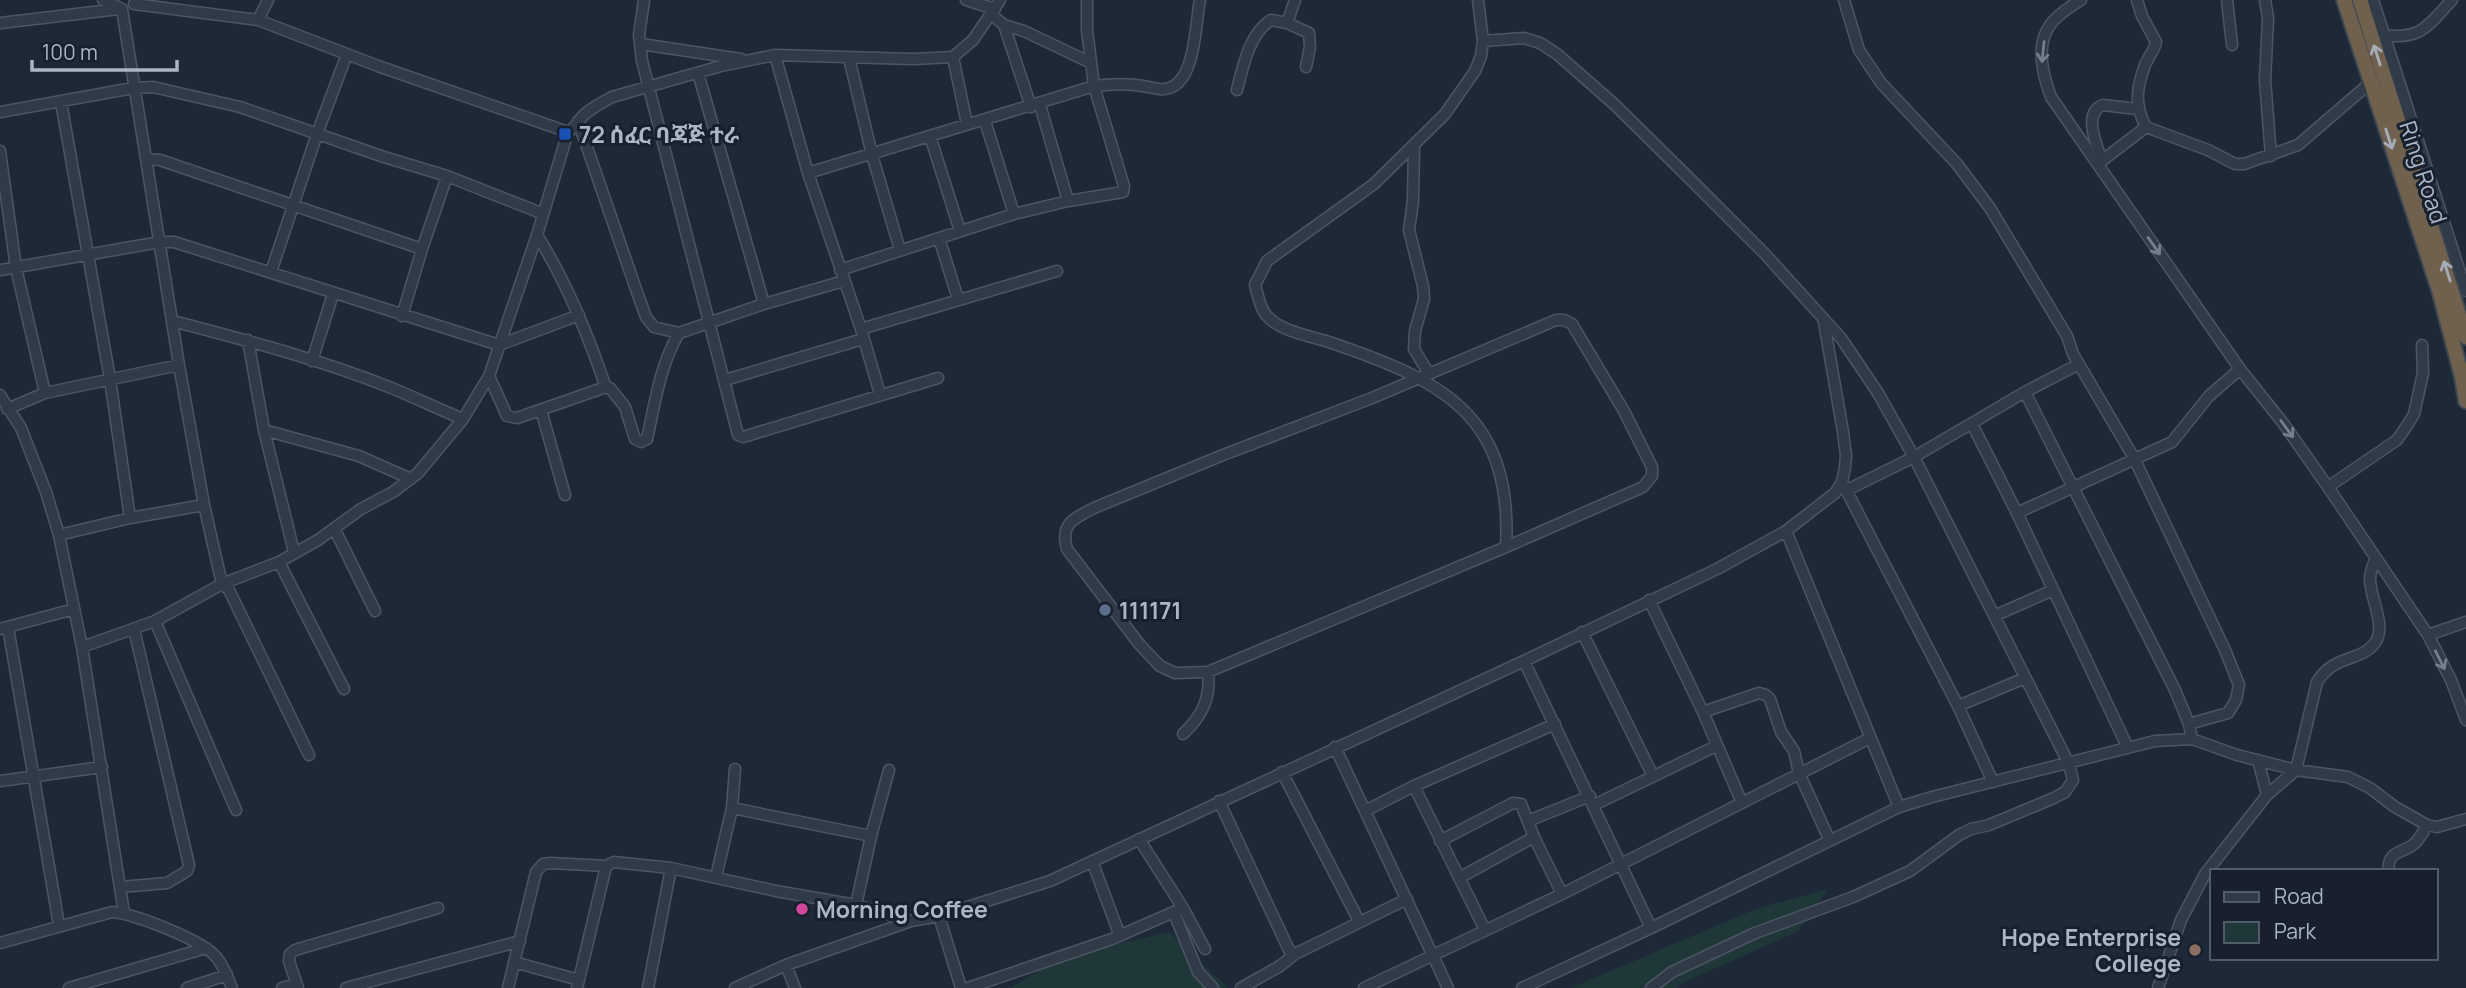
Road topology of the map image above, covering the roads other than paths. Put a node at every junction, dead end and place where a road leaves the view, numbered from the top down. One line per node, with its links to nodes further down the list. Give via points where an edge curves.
1 (103, 0): 20 (street)
2 (268, 0): 21 (street)
3 (644, 0): 27 (street)
4 (966, 0): 19 (street)
5 (1087, 0): 34 (street)
6 (1200, 0): 38 (street, via 1189,66 1176,86)
7 (1295, 0): 23 (street)
8 (1478, 0): 26 (street)
9 (1844, 0): 95 (street, via 1859,50 1881,83 1957,164 1990,208)
10 (2081, 0): 58 (street, one-way to 58, via 2050,25 2042,61 2051,97)
11 (2137, 0): 44 (street, via 2156,43 2144,68)
12 (2227, 0): 28 (street)
13 (2265, 0): 56 (street)
14 (2344, 0): 37 (highway, Ring Road)
15 (2360, 0): 90 (highway, Ring Road, one-way to 15)
16 (2373, 0): 25 (street)
17 (2452, 0): 25 (street, via 2416,35)
18 (136, 2): 20 (street); 21 (street)
19 (995, 8): 24 (street); 31 (street, via 973,40)
20 (122, 9): 22 (street); 40 (street)
21 (258, 20): 29 (street)
22 (0, 23)
23 (1287, 23): 35 (street, via 1309,33); 41 (street, via 1270,20 1261,26)
24 (1004, 25): 34 (street); 43 (street)
25 (2385, 35): 71 (street)
26 (1483, 41): 53 (street, via 1475,71); 86 (street, via 1524,38 1557,54 1764,253)
27 (641, 44): 33 (street); 39 (street)
28 (2232, 45)
29 (347, 54): 50 (street); 51 (street)
30 (775, 55): 32 (street); 33 (street); 59 (street)
31 (953, 57): 32 (street); 48 (street)
32 (849, 58): 55 (street)
33 (748, 60): 36 (street)
34 (1091, 63): 38 (street)
35 (1306, 67)
36 (698, 73): 39 (street); 82 (street)
37 (2370, 83): 56 (street, via 2298,145); 108 (highway, Ring Road, one-way to 108, via 2439,290)
38 (1094, 86): 43 (street); 61 (street, via 1123,192)
39 (649, 87): 46 (street, via 612,97); 87 (street)
40 (133, 88): 42 (street); 51 (street, via 153,87 240,107); 57 (street)
41 (1237, 90)
42 (61, 102): 45 (street); 72 (street)
43 (1035, 106): 47 (street); 61 (street)
44 (2137, 109): 49 (street); 58 (street, via 2097,107 2092,126)
45 (0, 112)
46 (578, 121): 50 (street); 88 (street, via 646,317 654,327)
47 (985, 121): 48 (street); 64 (street)
48 (967, 124): 52 (street)
49 (2146, 127): 56 (street, via 2235,164); 58 (street)
50 (568, 132): 63 (street)
51 (317, 134): 60 (street); 62 (street)
52 (929, 136): 55 (street); 65 (street)
53 (1414, 148): 98 (street, via 1409,230 1424,299 1414,349); 98 (street, via 1374,184 1267,261 1255,285 1267,316 1284,327)
54 (0, 151): 73 (street)
55 (872, 155): 59 (street); 70 (street)
56 (2271, 156)
57 (147, 159): 62 (street); 68 (street)
58 (2100, 163): 97 (street, one-way to 97)
59 (808, 173): 75 (street)
60 (447, 176): 63 (street); 69 (street)
61 (1068, 201): 64 (street)
62 (294, 205): 69 (street); 77 (street)
63 (541, 214): 66 (street)
64 (1014, 214): 65 (street)
65 (960, 231): 67 (street)
66 (537, 235): 83 (street); 92 (street)
67 (939, 238): 70 (street); 81 (street)
68 (160, 242): 72 (street); 77 (street, via 174,242); 85 (street)
69 (422, 249): 84 (street)
70 (900, 250): 75 (street)
71 (2461, 255): 79 (street)
72 (88, 256): 73 (street); 101 (street)
73 (16, 268): 74 (street); 105 (street)
74 (0, 270)
75 (840, 270): 78 (street)
76 (1057, 271): 81 (street)
77 (271, 272): 80 (street)
78 (844, 281): 82 (street); 89 (street)
79 (2466, 291)
80 (334, 294): 84 (street); 94 (street)
81 (958, 299): 89 (street)
82 (764, 304): 87 (street)
83 (579, 315): 92 (street); 103 (street)
84 (402, 316): 92 (street)
85 (173, 321): 91 (street); 96 (street)
86 (1824, 321): 113 (street, via 1878,393); 116 (street, via 1846,455)
87 (709, 322): 88 (street); 102 (street)
88 (679, 333): 103 (street, via 663,371 647,439 635,439 619,396)
89 (862, 334): 102 (street); 106 (street)
90 (2466, 337)
91 (248, 340): 94 (street); 112 (street)
92 (499, 345): 99 (street)
93 (2422, 345): 117 (street, via 2423,373 2408,424 2397,440)
94 (312, 361): 110 (street, via 387,386)
95 (2079, 364): 104 (street); 114 (street)
96 (179, 365): 101 (street); 120 (street)
97 (2240, 369): 114 (street, via 2209,396 2172,442); 117 (street, one-way to 117)
98 (1424, 375): 126 (street, via 1477,424 1493,450 1507,522); 126 (street, via 1564,320 1572,324 1624,411 1651,467 1652,476 1643,486); 144 (street, via 1094,508 1066,527 1067,550 1160,666 1175,673)
99 (489, 376): 109 (street, via 507,416 517,418); 110 (street)
100 (939, 378): 106 (street)
101 (110, 379): 105 (street); 122 (street)
102 (724, 380): 106 (street, via 738,435 743,437)
103 (607, 388): 109 (street)
104 (2025, 392): 111 (street); 118 (street)
105 (45, 393): 107 (street)
106 (880, 394)
107 (3, 401): 125 (street, via 21,428)
108 (2466, 401)
109 (541, 410): 119 (street)
110 (463, 419): 115 (street)
111 (1972, 424): 113 (street); 121 (street)
112 (264, 430): 115 (street, via 359,456); 127 (street)
113 (1914, 457): 116 (street); 135 (street)
114 (2134, 458): 118 (street); 150 (street, via 2239,685 2228,713)
115 (411, 479): 123 (street)
116 (1844, 486): 124 (street); 147 (street)
117 (2328, 487): 128 (street)
118 (2073, 488): 121 (street); 150 (street)
119 (565, 495)
120 (204, 505): 122 (street); 130 (street)
121 (2017, 513): 131 (street)
122 (130, 518): 125 (street)
123 (334, 528): 127 (street); 134 (street)
124 (1786, 531): 132 (street); 153 (street)
125 (59, 535): 133 (street)
126 (1506, 547): 144 (street)
127 (294, 552): 129 (street)
128 (2376, 558): 141 (street); 164 (street, via 2370,583 2377,638 2365,651 2332,664 2317,681)
129 (279, 562): 130 (street); 146 (street)
130 (222, 584): 136 (street); 158 (street, via 229,590)
131 (2053, 590): 135 (street); 156 (street)
132 (1649, 600): 140 (street); 148 (street)
133 (74, 609): 138 (street); 142 (street)
134 (375, 611)
135 (1994, 616): 145 (street)
136 (155, 621): 139 (street); 178 (street)
137 (2466, 622): 141 (street)
138 (4, 628): 167 (street)
139 (134, 629): 142 (street); 197 (street, via 189,865 167,883)
140 (1582, 632): 143 (street); 168 (street)
141 (2428, 635): 149 (street, one-way to 149)
142 (82, 647): 161 (street)
143 (1524, 661): 151 (street); 157 (street)
144 (1208, 672): 152 (street, via 1210,690 1202,711)
145 (2025, 678): 147 (street); 160 (street)
146 (345, 689)
147 (1958, 706): 170 (street)
148 (1703, 712): 155 (street); 166 (street, via 1759,693 1766,695 1794,751)
149 (2466, 720)
150 (2189, 723): 154 (street)
151 (1555, 724): 171 (street); 173 (street)
152 (1183, 734)
153 (1870, 738): 166 (street); 176 (street)
154 (2192, 739): 156 (street); 159 (street)
155 (1716, 746): 168 (street); 175 (street)
156 (2127, 746): 160 (street)
157 (1335, 747): 165 (street); 179 (street)
158 (309, 755)
159 (2258, 760): 164 (street); 172 (street)
160 (2069, 764): 170 (street); 238 (street, via 2073,779 2065,792 1971,829 1910,871 1755,933 1672,972)
161 (102, 767): 167 (street); 197 (street)
162 (735, 769): 177 (street)
163 (889, 770): 183 (street)
164 (2296, 771): 172 (street); 182 (street, via 2348,777)
165 (1282, 772): 174 (street); 206 (street)
166 (1799, 773): 175 (street); 186 (street)
167 (35, 776): 169 (street); 207 (street)
168 (1653, 776): 173 (street)
169 (0, 781)
170 (1993, 782): 176 (street)
171 (1414, 786): 179 (street); 187 (street)
172 (2267, 795): 192 (street)
173 (1592, 800): 181 (street); 189 (street)
174 (1219, 801): 185 (street); 215 (street, via 1289,950)
175 (1742, 803): 189 (street)
176 (1899, 807): 186 (street)
177 (732, 808): 183 (street); 195 (street)
178 (236, 810)
179 (1365, 811): 199 (street)
180 (2466, 819): 182 (street)
181 (1528, 821): 184 (street); 187 (street, via 1516,802)
182 (2427, 825): 193 (street, via 2415,843 2394,853)
183 (871, 836): 200 (street)
184 (1534, 837): 196 (street); 198 (street)
185 (1139, 839): 188 (street); 202 (street)
186 (1829, 839): 208 (street)
187 (1440, 841): 196 (street)
188 (1092, 861): 204 (street, via 1050,881); 210 (street)
189 (1622, 863): 198 (street); 208 (street)
190 (606, 866): 191 (street, via 614,862); 211 (street, via 543,864 536,872); 220 (street)
191 (671, 868): 195 (street); 228 (street)
192 (2213, 869)
193 (2388, 869)
194 (2209, 874): 239 (street, via 2181,920)
195 (716, 877): 200 (street)
196 (1459, 878): 209 (street)
197 (120, 887): 203 (street)
198 (1562, 894): 209 (street)
199 (1408, 899): 206 (street); 216 (street)
200 (856, 905): 205 (street)
201 (438, 908): 221 (street, via 295,950 289,961)
202 (1178, 911): 210 (street); 214 (street); 233 (street, via 1198,972)
203 (124, 913): 207 (street); 213 (street)
204 (939, 916): 205 (street); 231 (street)
205 (911, 921): 218 (street)
206 (1359, 921): 215 (street)
207 (59, 925): 212 (street)
208 (1651, 928): 237 (street)
209 (1485, 930): 216 (street)
210 (1120, 936): 232 (street)
211 (520, 941): 217 (street); 226 (street)
212 (0, 943)
213 (206, 948): 219 (street); 222 (street)
214 (1205, 949)
215 (1295, 954): 234 (street)
216 (1432, 954): 235 (street); 236 (street)
217 (514, 962): 220 (street); 227 (street)
218 (786, 965): 229 (street); 230 (street)
219 (227, 975): 223 (street); 224 (street)
220 (578, 984)
221 (297, 986): 225 (street)
222 (69, 988)
223 (187, 988)
224 (232, 988)
225 (282, 988)
226 (346, 988)
227 (508, 988)
228 (648, 988)
229 (735, 988)
230 (795, 988)
231 (961, 988)
232 (968, 988)
233 (1213, 988)
234 (1241, 988)
235 (1364, 988)
236 (1448, 988)
237 (1522, 988)
238 (1651, 988)
239 (2158, 988)

